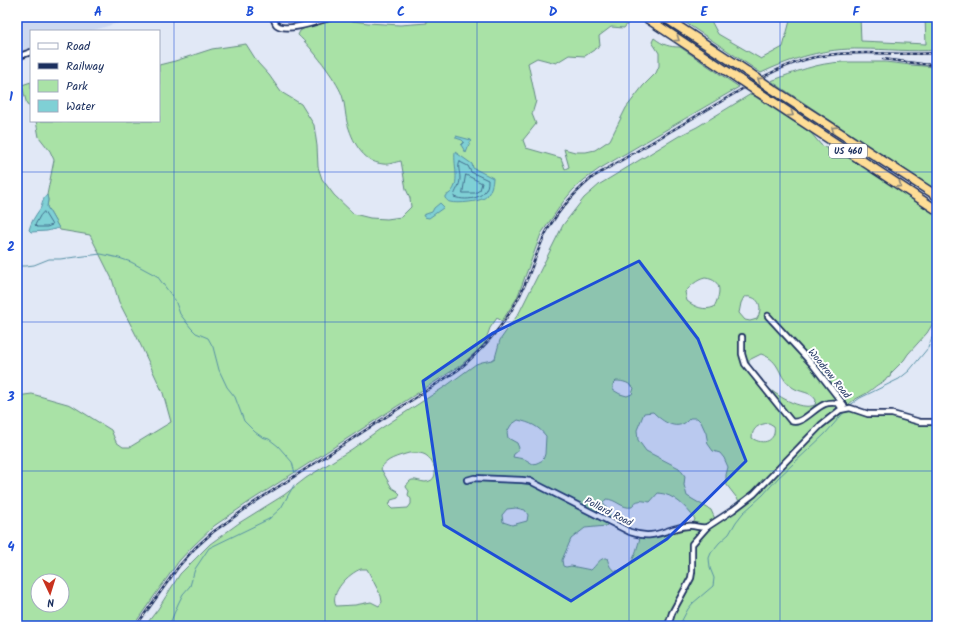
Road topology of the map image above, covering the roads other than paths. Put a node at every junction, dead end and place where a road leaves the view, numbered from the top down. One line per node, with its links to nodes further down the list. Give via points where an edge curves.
1 (273, 17): 2 (street, via 277,25 284,28)
2 (332, 17)
3 (644, 17): 8 (highway, US 460, one-way to 8, bridge)
4 (664, 17): 7 (highway, US 460, one-way to 4, bridge)
5 (30, 52): 6 (street)
6 (17, 57)
7 (937, 196)
8 (937, 210)
9 (768, 316): 11 (street, Woodrow Road, via 813,365)
10 (742, 337): 11 (street, via 745,364 791,421 799,422 827,403 838,403)
11 (844, 409): 12 (street, Woodrow Road, via 868,414 892,414 920,422); 14 (street, via 821,425 754,494)
12 (937, 422)
13 (467, 480): 14 (street, Pollard Road, via 474,478 530,481 642,536 685,526)
14 (707, 527): 15 (street, via 692,544 692,572)
15 (668, 626)

